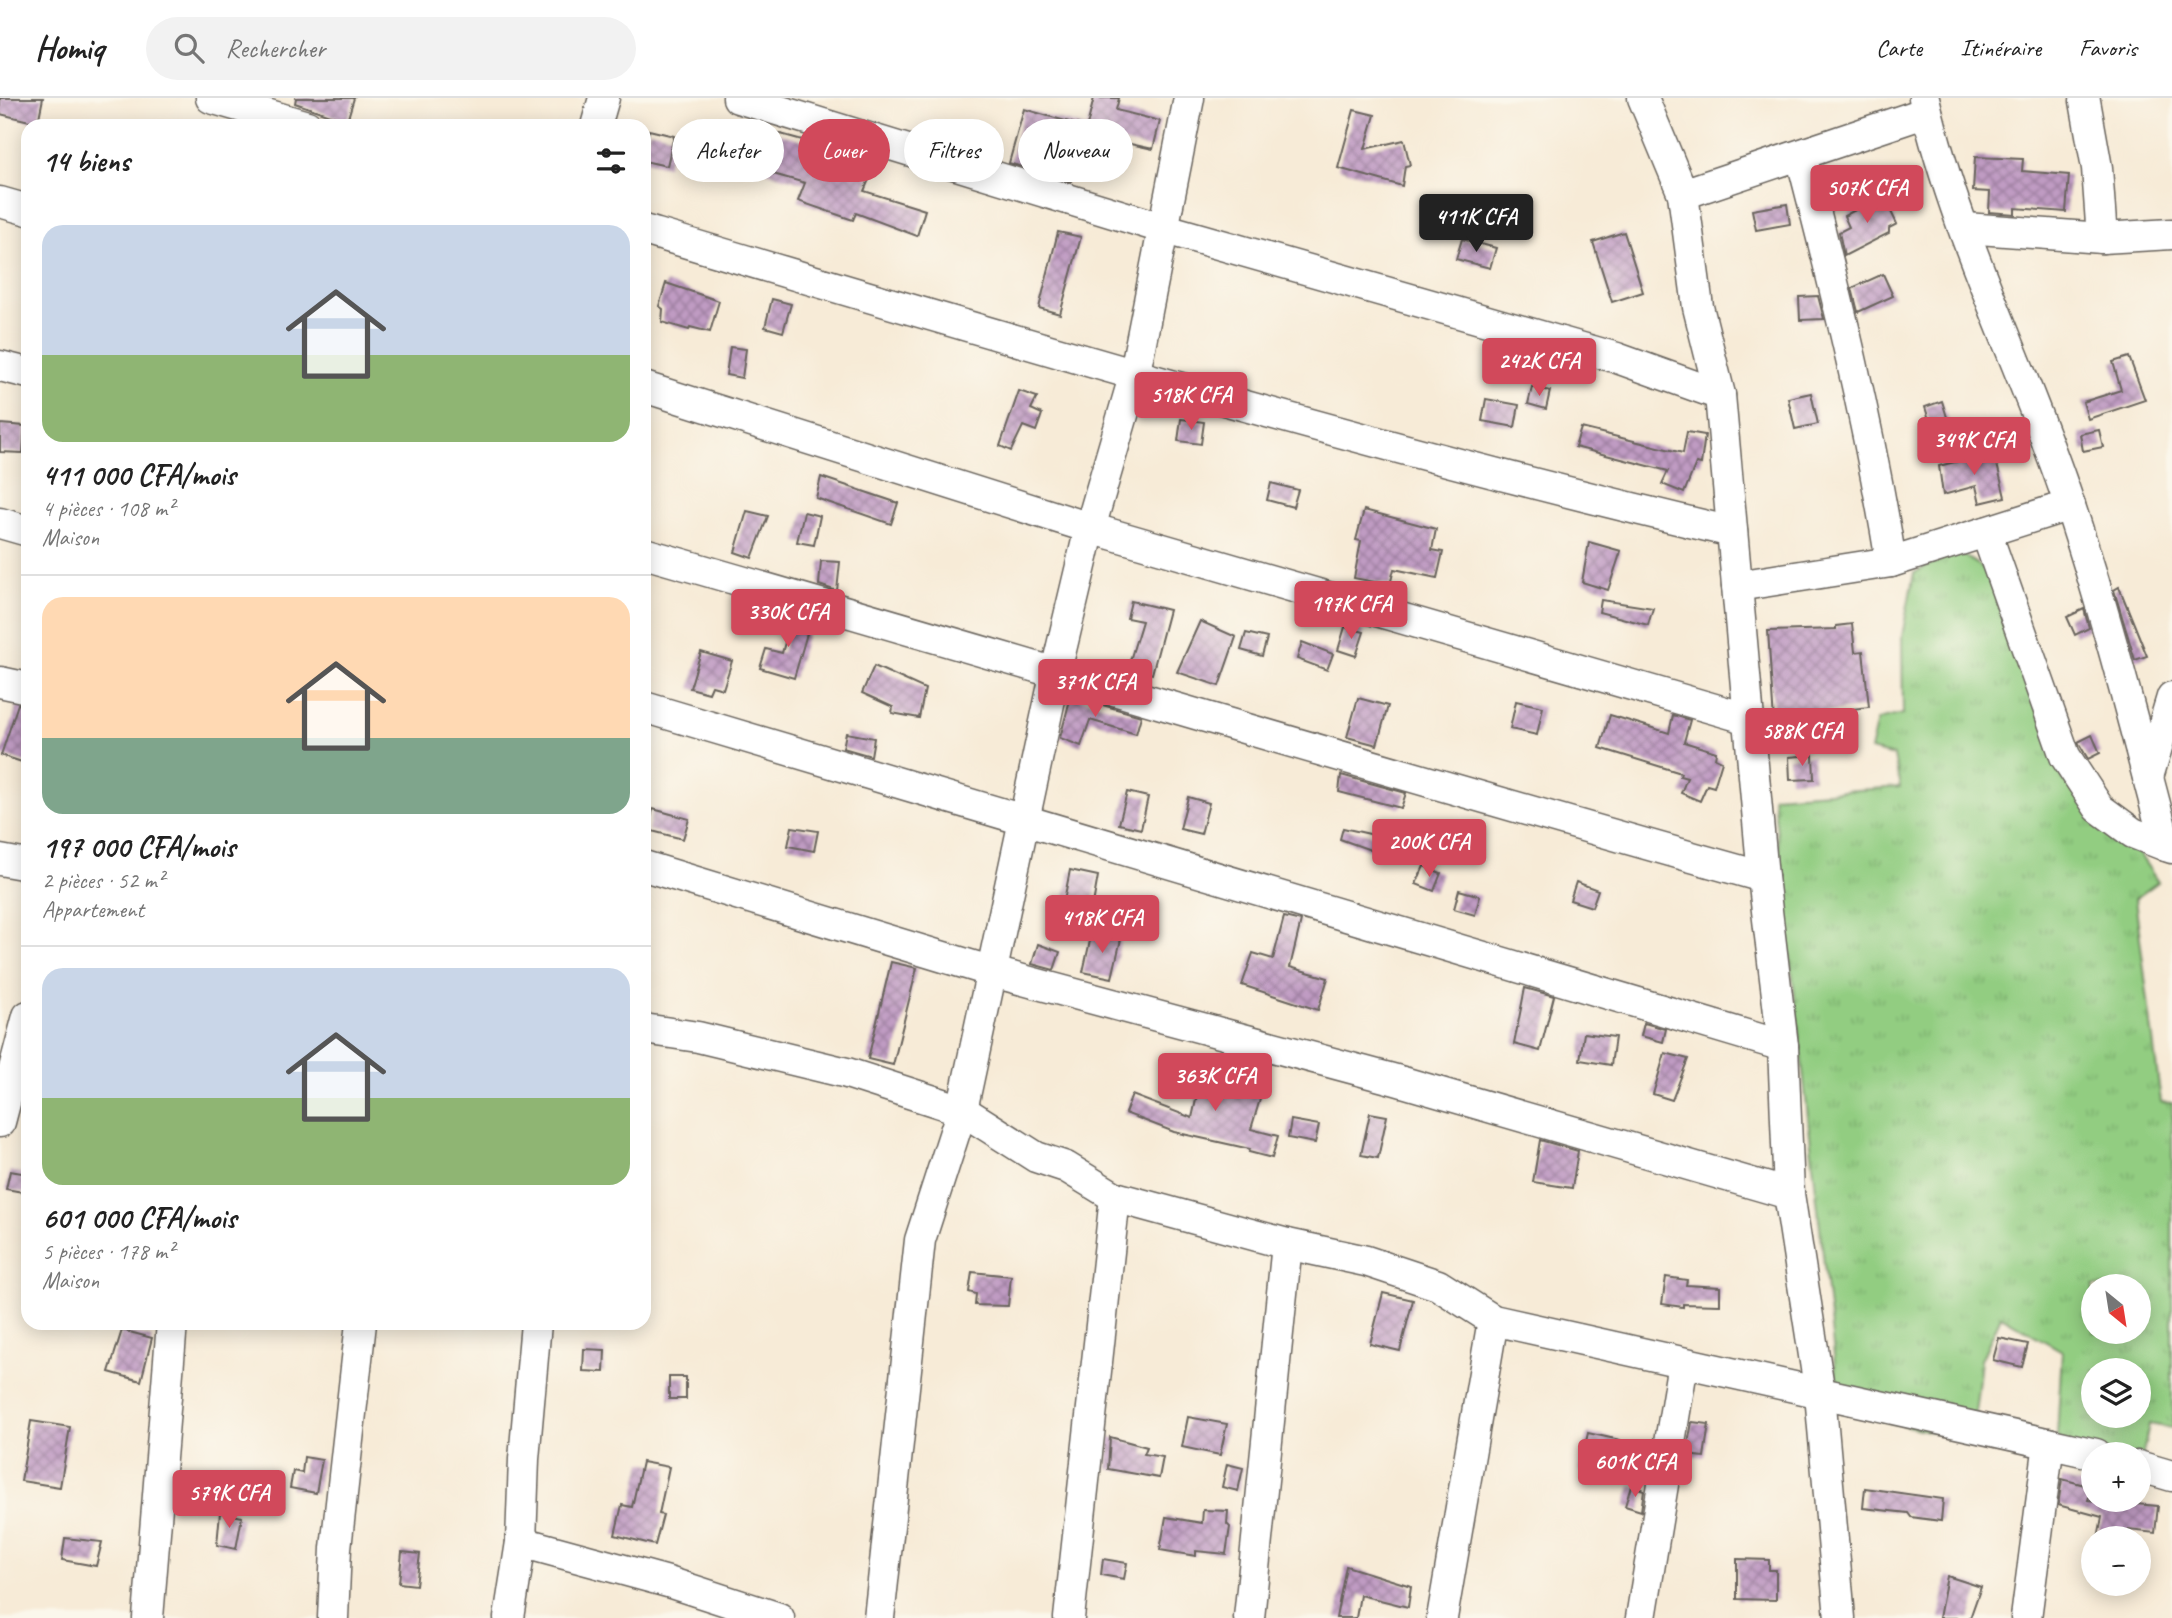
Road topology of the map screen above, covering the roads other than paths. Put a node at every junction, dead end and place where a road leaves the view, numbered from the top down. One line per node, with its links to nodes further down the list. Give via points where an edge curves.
1 (211, 98): 8 (street)
2 (604, 98): 10 (street)
3 (738, 98): 15 (street)
4 (1188, 98): 15 (street)
5 (1643, 98): 12 (street)
6 (2085, 101): 19 (street, via 2097,168)
7 (1925, 105): 11 (street); 16 (street)
8 (257, 111): 9 (street)
9 (284, 119)
10 (598, 119)
11 (1801, 156): 12 (street); 32 (street, via 1851,349)
12 (1683, 194): 24 (street, via 1698,307)
13 (0, 202): 14 (street)
14 (21, 208)
15 (1162, 228): 22 (street); 24 (street, via 1617,358)
16 (1965, 228): 19 (street); 25 (street)
17 (651, 232): 22 (street)
18 (2172, 234): 19 (street)
19 (2102, 238)
20 (0, 366): 21 (street)
21 (21, 371)
22 (1134, 377): 27 (street); 29 (street, via 1521,483)
23 (651, 389): 27 (street)
24 (1720, 395): 29 (street)
25 (2070, 505): 30 (street); 40 (street)
26 (0, 523): 28 (street)
27 (1090, 528): 34 (street); 39 (street)
28 (21, 529)
29 (1732, 532): 33 (street)
30 (1986, 532): 32 (street); 42 (street, via 2065,756 2099,808 2133,833)
31 (651, 555): 34 (street)
32 (1891, 562): 33 (street)
33 (1737, 586): 39 (street)
34 (1056, 671): 41 (street); 46 (street, via 1428,784)
35 (0, 682): 36 (street)
36 (21, 686)
37 (2172, 697): 40 (street)
38 (651, 709): 41 (street)
39 (1749, 719): 46 (street)
40 (2148, 777): 42 (street)
41 (1022, 818): 47 (street); 49 (street)
42 (2169, 847)
43 (0, 860): 44 (street)
44 (21, 864)
45 (651, 868): 47 (street)
46 (1763, 877): 49 (street)
47 (993, 972): 51 (street); 53 (street, via 1396,1080)
48 (651, 1030): 51 (street, via 847,1073)
49 (1783, 1046): 53 (street)
50 (21, 1061): 52 (street)
51 (962, 1110): 54 (street, via 1036,1157 1066,1167); 71 (street, via 920,1240)
52 (0, 1122)
53 (1789, 1194): 61 (street)
54 (1115, 1197): 55 (street); 72 (street)
55 (1287, 1244): 56 (street, via 1366,1261 1438,1285); 73 (street)
56 (1493, 1320): 60 (street); 74 (street)
57 (171, 1330): 67 (street)
58 (359, 1330): 68 (street)
59 (536, 1330): 66 (street, via 523,1459)
60 (1684, 1363): 61 (street); 75 (street)
61 (1820, 1394): 62 (street); 76 (street)
62 (2049, 1443): 63 (street); 77 (street)
63 (2081, 1450)
64 (2151, 1470): 65 (street)
65 (2172, 1476)
66 (521, 1542): 69 (street); 70 (street)
67 (148, 1618)
68 (333, 1618)
69 (509, 1618)
70 (779, 1618)
71 (879, 1618)
72 (1069, 1618)
73 (1249, 1618)
74 (1441, 1618)
75 (1641, 1618)
76 (1840, 1618)
77 (2026, 1618)

